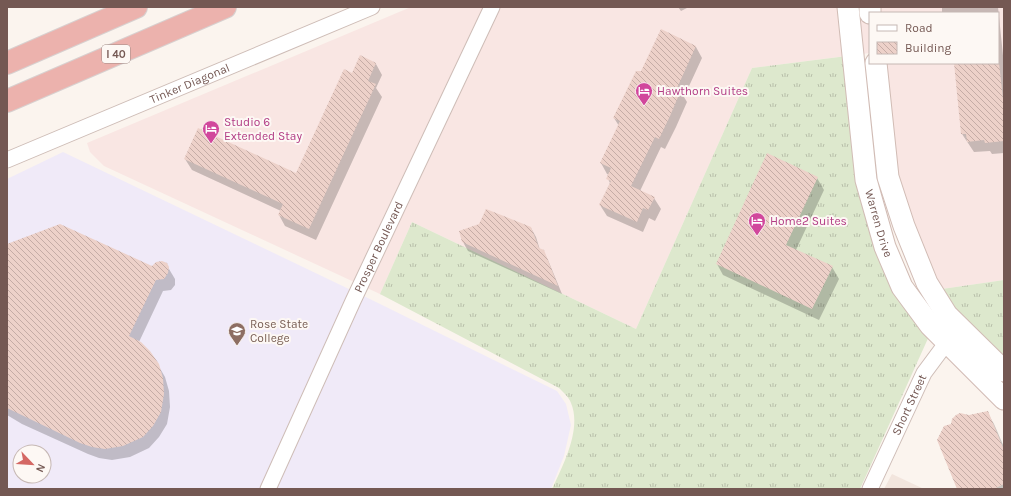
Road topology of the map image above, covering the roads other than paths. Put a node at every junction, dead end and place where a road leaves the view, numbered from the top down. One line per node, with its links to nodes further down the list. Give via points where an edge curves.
1 (136, 7): 6 (highway)
2 (225, 7): 8 (highway, I 40)
3 (372, 7): 9 (street, Tinker Diagonal)
4 (492, 7): 13 (street, Prosper Boulevard, via 352,301)
5 (848, 7): 10 (street, Warren Drive, via 866,180 885,248 902,287 930,325)
6 (7, 63)
7 (876, 64): 10 (street, Warren Drive, via 888,178 927,283 947,315)
8 (7, 101)
9 (7, 160)
10 (952, 334): 11 (street, Warren Drive); 12 (street, Warren Drive); 14 (street, Short Street, via 924,373)
11 (1004, 371)
12 (1004, 399)
13 (268, 489)
14 (870, 489)

